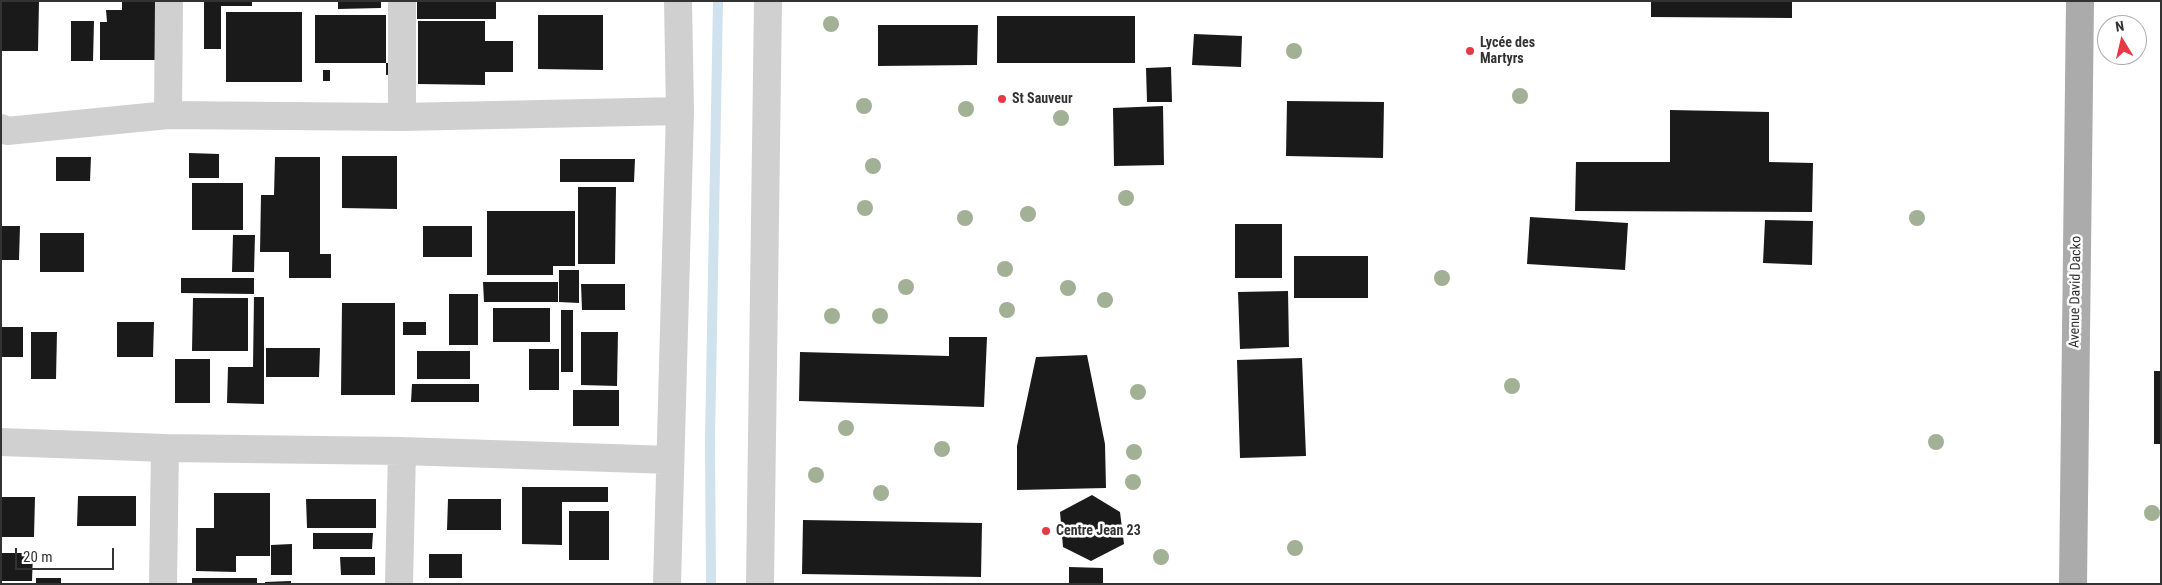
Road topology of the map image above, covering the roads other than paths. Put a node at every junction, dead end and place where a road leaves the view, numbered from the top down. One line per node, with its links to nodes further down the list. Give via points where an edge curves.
1 (169, 1): 7 (street)
2 (402, 1): 8 (street)
3 (678, 1): 6 (street)
4 (768, 1): 17 (street)
5 (2080, 1): 18 (main road, Avenue David Dacko)
6 (680, 112): 8 (street); 13 (street)
7 (168, 115): 8 (street); 9 (street, via 7,131)
8 (402, 117)
9 (1, 128)
10 (1, 442): 11 (street)
11 (165, 448): 12 (street); 14 (street)
12 (402, 451): 13 (street); 15 (street)
13 (670, 460): 16 (street)
14 (163, 584)
15 (399, 584)
16 (667, 584)
17 (760, 584)
18 (2073, 584)

